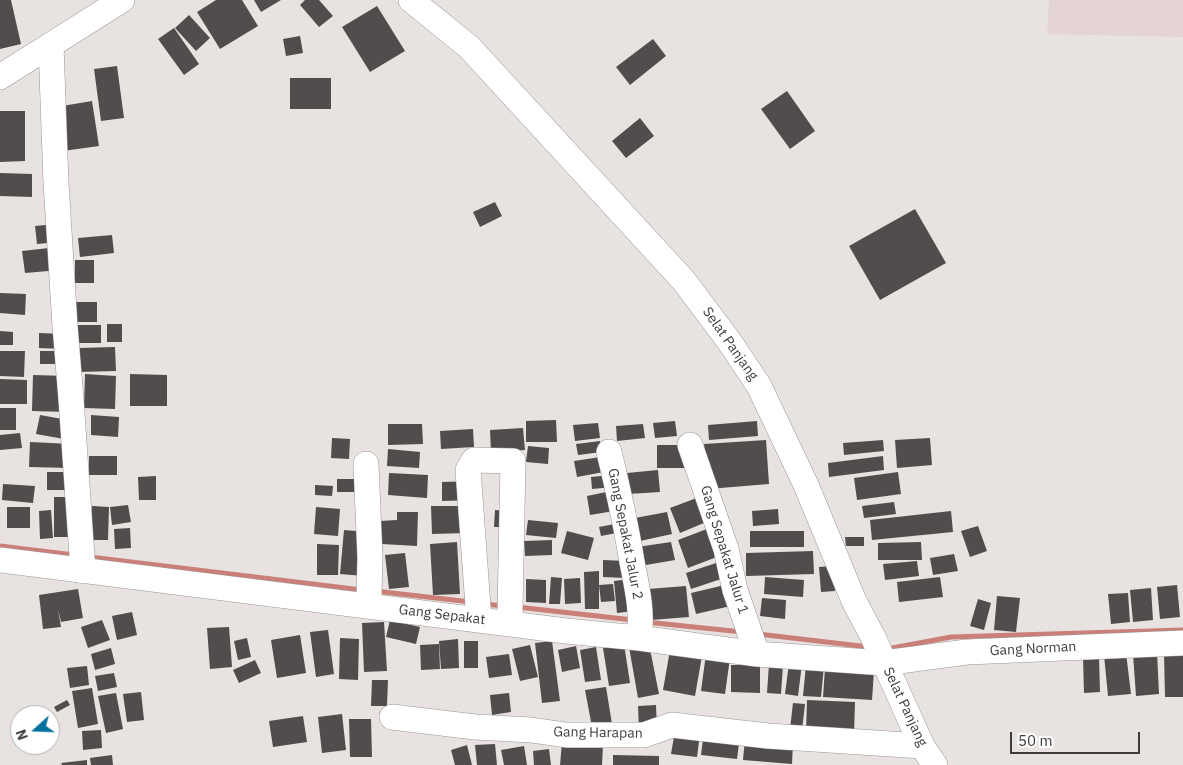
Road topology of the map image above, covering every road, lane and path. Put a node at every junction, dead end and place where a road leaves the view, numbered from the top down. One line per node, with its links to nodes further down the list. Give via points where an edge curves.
1 (122, 0): 3 (street)
2 (411, 0): 16 (street, Selat Panjang, via 469,47 684,281 729,341 759,386)
3 (51, 45): 4 (street); 8 (street, via 64,326)
4 (0, 77)
5 (690, 445): 14 (street, Gang Sepakat Jalur 1)
6 (609, 452): 13 (street, Gang Sepakat Jalur 2, via 637,585)
7 (366, 464): 10 (street, via 370,533)
8 (82, 559): 9 (street, Gang Sepakat); 10 (street, Gang Sepakat)
9 (0, 560)
10 (368, 594): 11 (street, Gang Sepakat)
11 (478, 608): 12 (street, Gang Sepakat); 12 (street, via 468,470 474,460 513,461)
12 (511, 610): 13 (street, Gang Sepakat, via 566,631)
13 (640, 628): 14 (street, Gang Sepakat)
14 (753, 640): 16 (street, Gang Sepakat)
15 (1183, 643): 16 (street, Gang Norman)
16 (880, 653): 18 (street, Selat Panjang)
17 (392, 717): 18 (street, Gang Harapan, via 575,735 644,735 672,725)
18 (928, 755)

